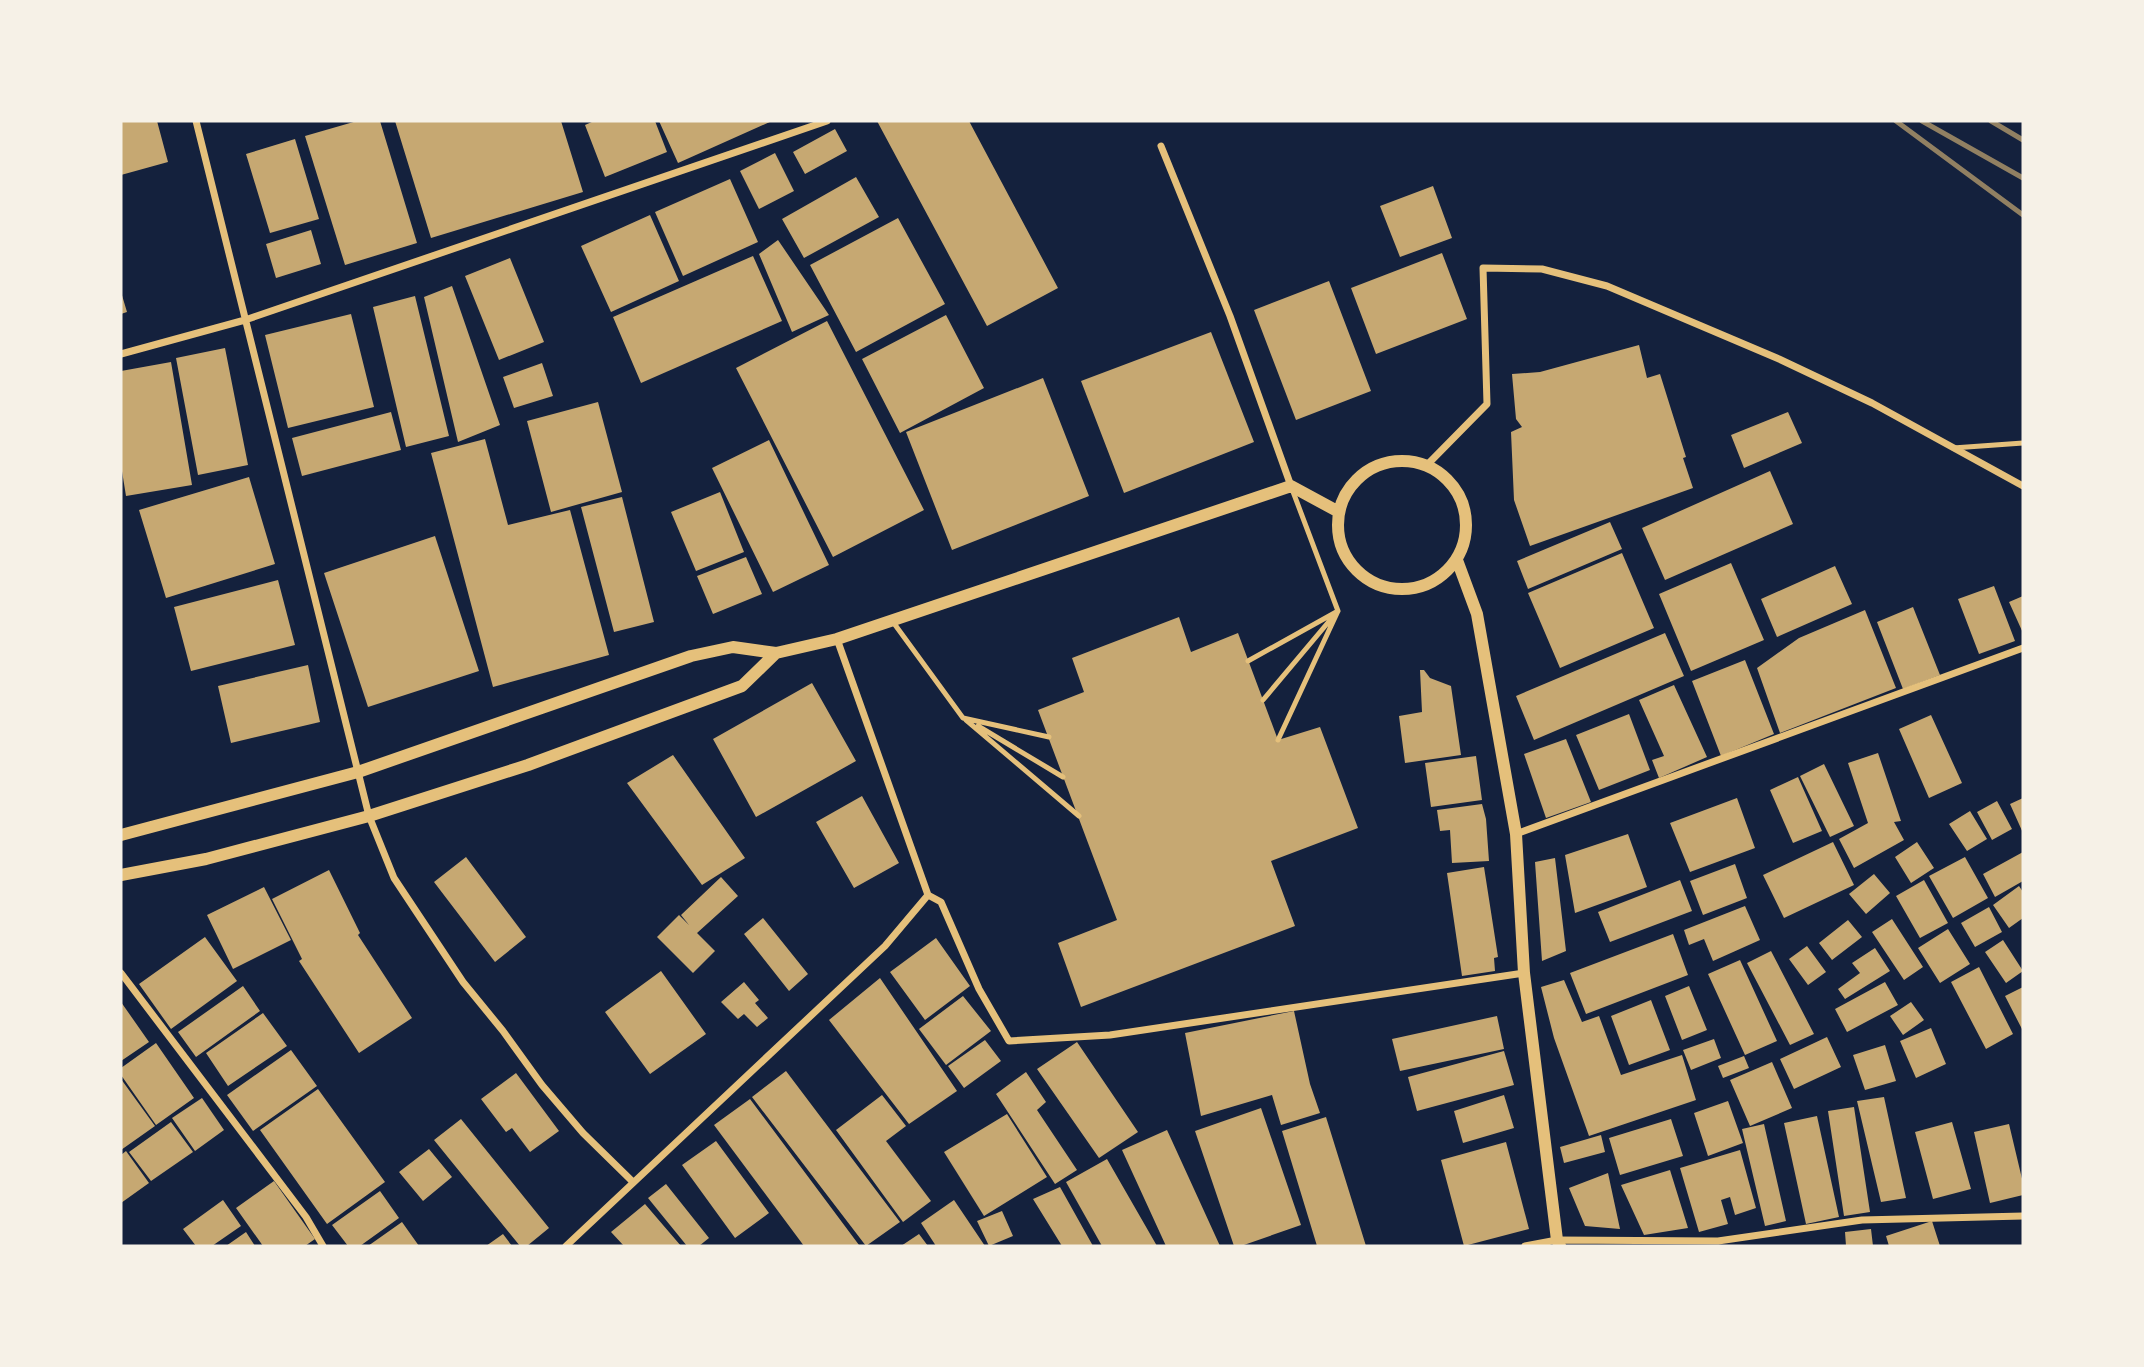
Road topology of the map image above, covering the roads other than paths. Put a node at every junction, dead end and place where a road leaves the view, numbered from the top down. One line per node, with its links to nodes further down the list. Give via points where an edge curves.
1 (196, 121): 4 (street)
2 (827, 121): 4 (street)
3 (1161, 146): 9 (street, via 1230,316)
4 (244, 320): 5 (street); 23 (street)
5 (121, 354)
6 (2023, 443): 7 (lane)
7 (1953, 448): 8 (street, via 1779,359 1607,286 1542,270 1483,268 1487,404); 10 (street)
8 (1427, 465): 11 (street, via 1384,462 1366,471 1353,482); 12 (street, via 1446,477 1460,495 1466,516 1465,539)
9 (1291, 486): 11 (street); 13 (lane); 14 (street)
10 (2023, 486)
11 (1339, 512): 12 (street, via 1344,556 1377,586 1399,590 1422,587 1441,577)
12 (1457, 560): 27 (street, via 1477,614)
13 (1338, 611): 18 (lane); 19 (lane); 22 (lane)
14 (892, 621): 15 (street); 20 (lane)
15 (837, 639): 17 (street); 30 (street)
16 (2023, 648): 27 (street)
17 (776, 653): 23 (street, via 733,647 691,656); 25 (street, via 742,686 528,765)
18 (1248, 661)
19 (1263, 700)
20 (963, 718): 21 (lane); 24 (lane); 26 (lane)
21 (1049, 737)
22 (1278, 740)
23 (358, 772): 25 (street); 28 (street)
24 (1063, 777)
25 (369, 816): 29 (street, via 206,859); 33 (street, via 394,878 463,982 542,1085)
26 (1079, 816)
27 (1516, 834): 32 (street)
28 (121, 835)
29 (121, 875)
30 (928, 895): 32 (street, via 941,902 979,989 1009,1041 1110,1035); 33 (street, via 885,946)
31 (121, 973): 36 (street, via 306,1217)
32 (1524, 973): 35 (street)
33 (633, 1182): 37 (street)
34 (2023, 1216): 35 (street, via 1863,1220 1718,1241)
35 (1559, 1243): 38 (street)
36 (323, 1246)
37 (566, 1246)
38 (1525, 1246)

